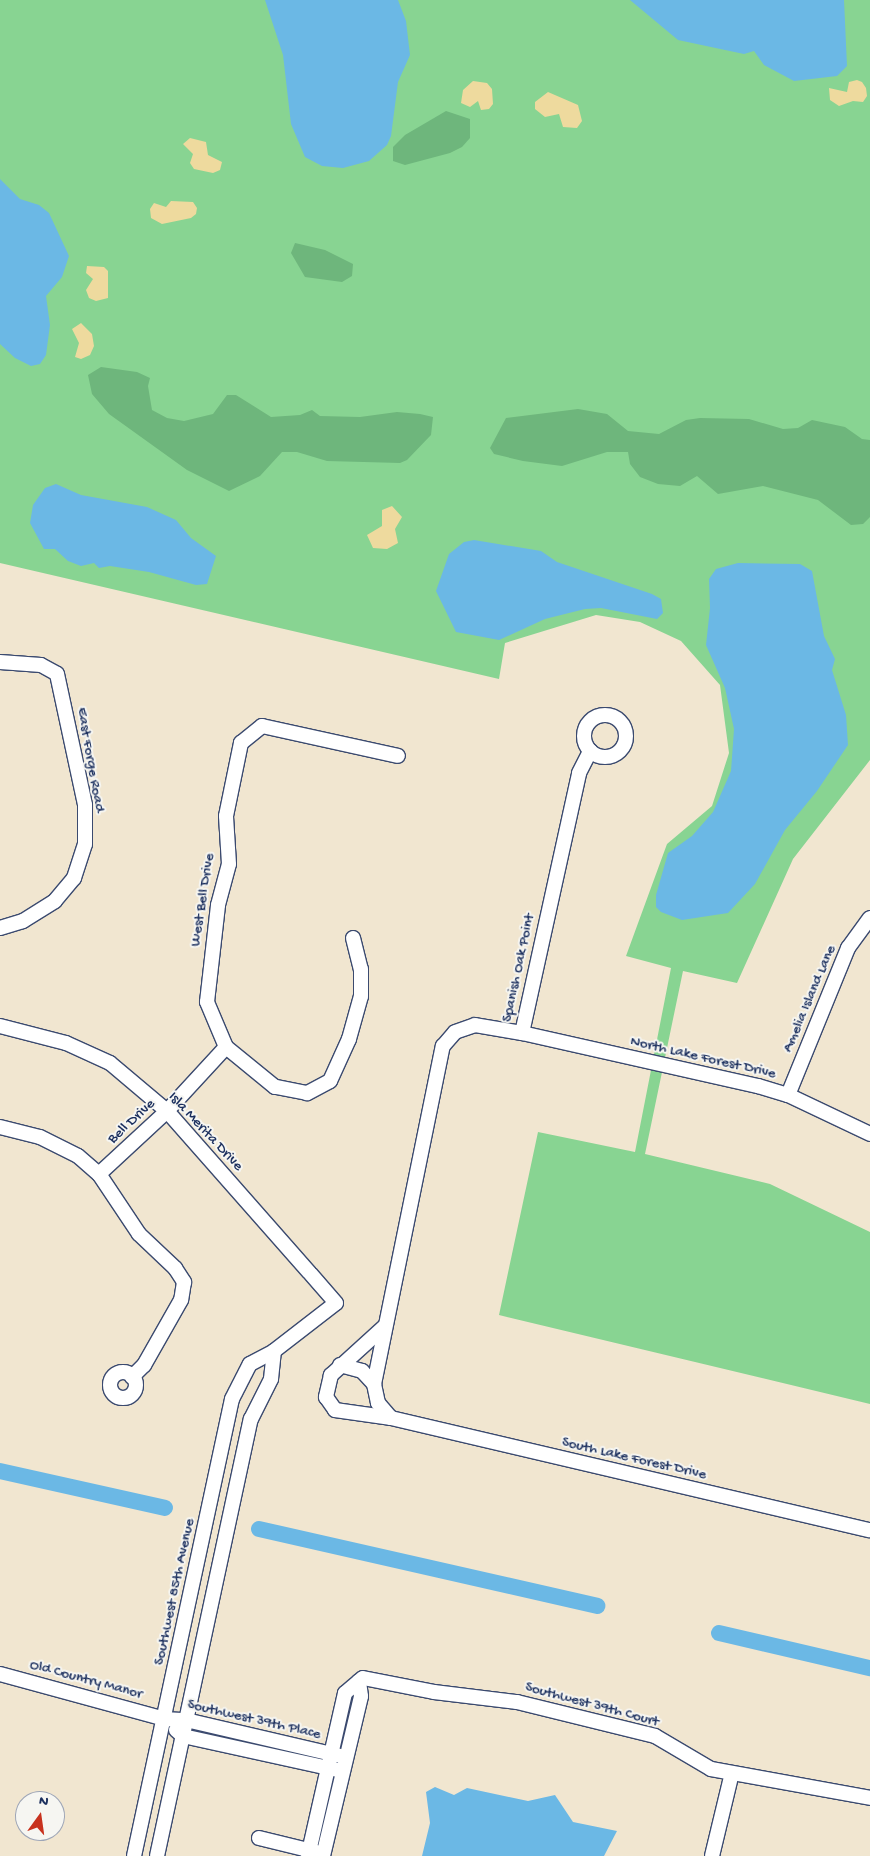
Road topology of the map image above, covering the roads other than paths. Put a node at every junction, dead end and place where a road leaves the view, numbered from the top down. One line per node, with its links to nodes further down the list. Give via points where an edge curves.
1 (0, 662): 5 (street, East Forge Road, via 41,665 57,674 85,805 85,844 74,878 55,901 23,921)
2 (590, 751): 8 (street, Spanish Oak Point, via 579,773)
3 (398, 756): 9 (street, West Bell Drive, via 262,726 241,743 226,816 229,864 218,905 207,1002)
4 (870, 918): 10 (street, Amelia Island Lane, via 848,948)
5 (0, 928)
6 (353, 938): 9 (street, via 362,969 361,996 349,1039 330,1081 307,1093 275,1087)
7 (0, 1026): 11 (street, Isla Merita Drive, via 66,1042 110,1063)
8 (522, 1033): 10 (street, North Lake Forest Drive); 16 (street, Spanish Oak Point, via 475,1025 455,1032 443,1046)
9 (226, 1047): 11 (street, Bell Drive)
10 (788, 1095): 13 (street, North Lake Forest Drive)
11 (167, 1112): 14 (street, Bell Drive); 15 (street, Isla Merita Drive)
12 (0, 1128): 14 (street, via 40,1137 78,1156)
13 (870, 1134)
14 (99, 1174): 19 (street, via 139,1234 175,1268 184,1282 180,1300 144,1365)
15 (336, 1303): 17 (street, Southwest 85th Avenue)
16 (384, 1328): 18 (street); 20 (street, Spanish Oak Point)
17 (274, 1351): 25 (street, Southwest 85th Avenue, via 250,1364 232,1400); 26 (street, via 270,1379 251,1419)
18 (340, 1365): 20 (street, via 362,1371); 21 (street, via 326,1388 329,1403 335,1410)
19 (132, 1377)
20 (374, 1384): 21 (street, Spanish Oak Point, via 378,1403 384,1414)
21 (391, 1418): 22 (street, South Lake Forest Drive)
22 (870, 1530)
23 (0, 1674): 25 (street, Old Country Manor)
24 (359, 1680): 28 (street, via 345,1693); 29 (street, via 362,1696); 30 (street, Southwest 39th Court, via 368,1678 434,1692 526,1704 655,1736 711,1769)
25 (164, 1719): 26 (street, Southwest 39th Place); 27 (street, Southwest 39th Place); 34 (street, Southwest 85th Avenue)
26 (186, 1720): 27 (street); 28 (street, Southwest 39th Place)
27 (183, 1736): 28 (street, Southwest 39th Place); 35 (street)
28 (329, 1761): 29 (street, Southwest 39th Place); 33 (street)
29 (343, 1764): 33 (street)
30 (732, 1773): 31 (street, Southwest 39th Court); 36 (street)
31 (870, 1798)
32 (259, 1838): 33 (street)
33 (316, 1854)
34 (134, 1856)
35 (156, 1856)
36 (712, 1856)

